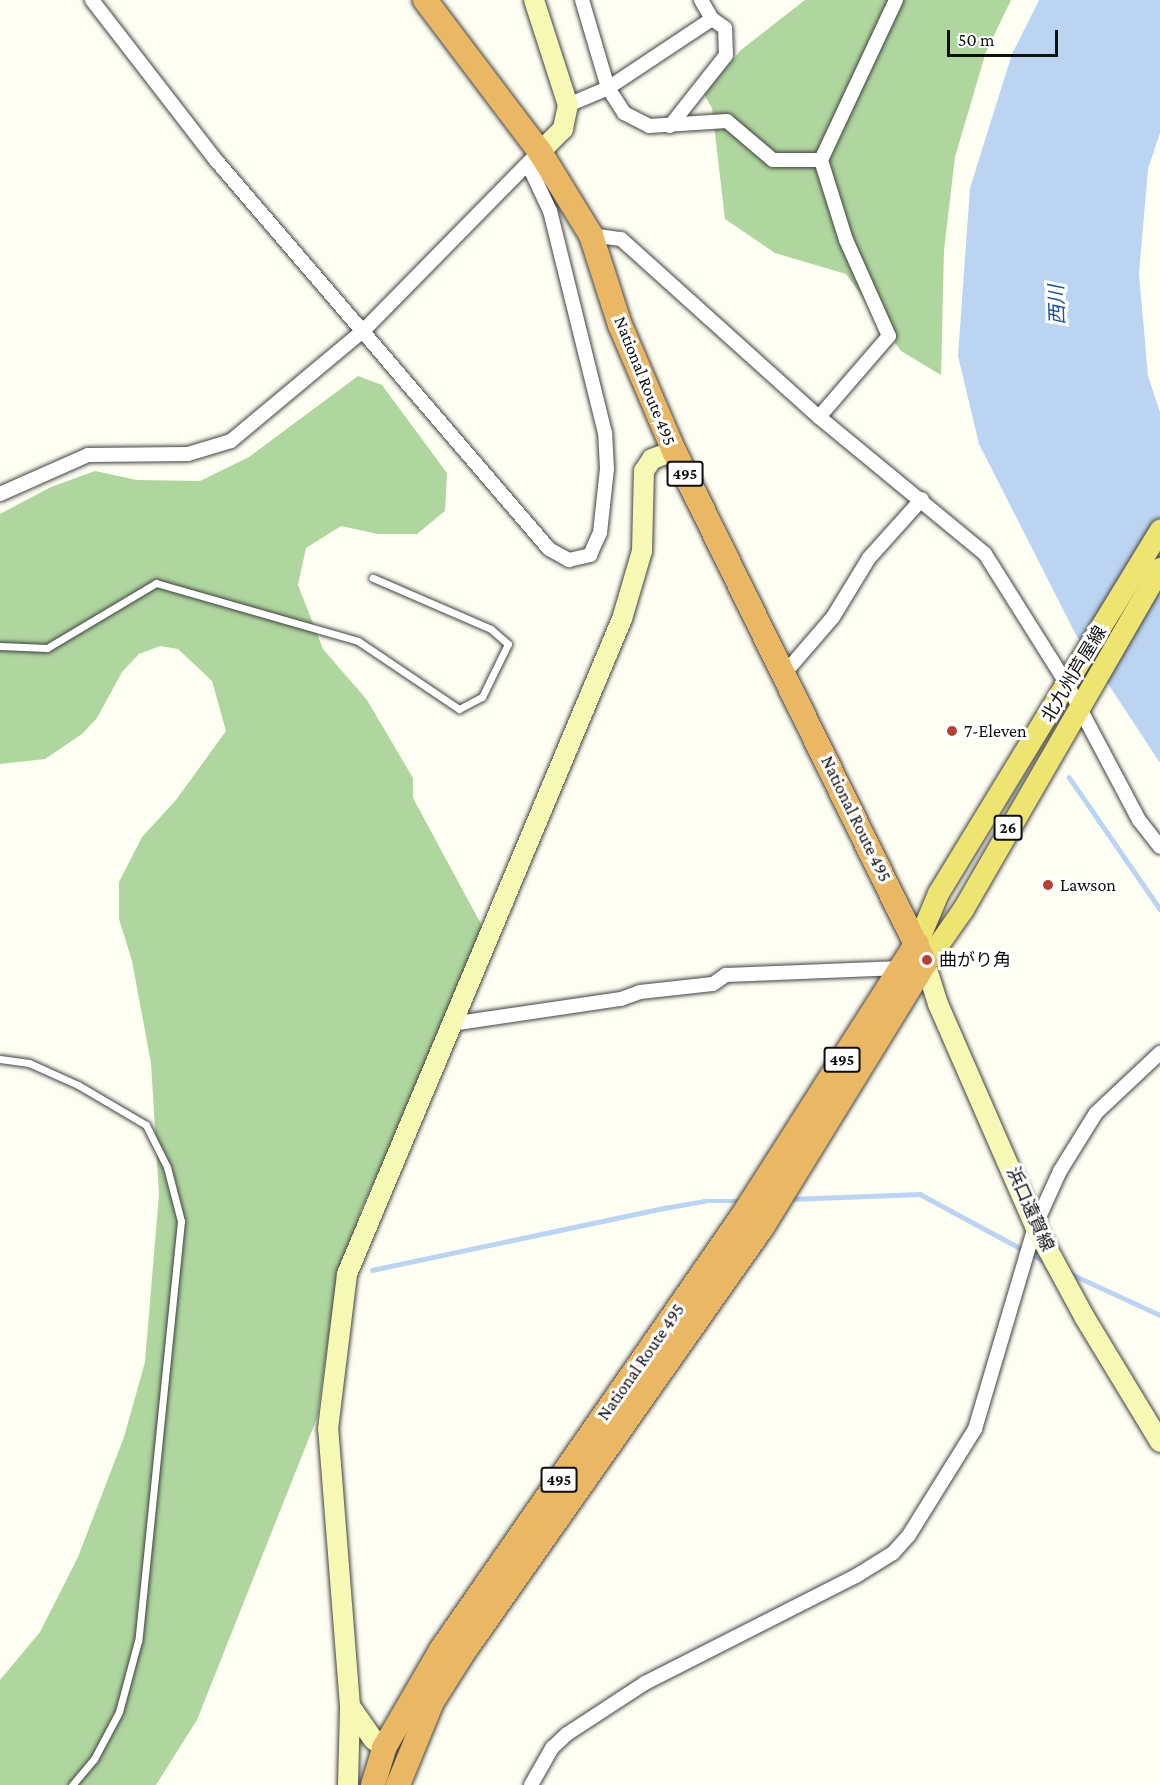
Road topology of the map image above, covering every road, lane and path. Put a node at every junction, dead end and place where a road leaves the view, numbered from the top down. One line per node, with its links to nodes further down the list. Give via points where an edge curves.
1 (92, 0): 14 (street, via 215,159)
2 (582, 0): 8 (street)
3 (701, 0): 7 (street)
4 (896, 0): 12 (street)
5 (430, 2): 11 (highway, National Route 495 / 495)
6 (540, 2): 9 (street)
7 (712, 19): 8 (street); 10 (street, via 725,28 726,55)
8 (608, 88): 9 (street); 10 (street, via 624,113 650,126)
9 (568, 105): 11 (street, via 563,129)
10 (670, 126): 12 (street, via 727,121 773,160)
11 (534, 158): 13 (highway, National Route 495 / 495); 14 (street); 14 (street, via 605,433 605,507 590,555 569,560 549,549)
12 (821, 160): 15 (street, via 846,240 889,336)
13 (591, 235): 15 (street, via 621,239); 16 (highway, National Route 495 / 495, via 620,325)
14 (365, 329): 17 (street, via 231,441 188,454 88,455)
15 (819, 417): 18 (street)
16 (674, 451): 23 (highway, National Route 495 / 495); 28 (street, via 652,459 644,471 642,551 632,589)
17 (0, 494)
18 (922, 499): 23 (street, via 869,558 833,617); 24 (street, via 985,554)
19 (1160, 530): 24 (main road, 北九州芦屋線 / 26)
20 (1160, 568): 24 (main road, 北九州芦屋線 / 26)
21 (373, 578): 22 (lane, via 491,629 508,644 482,697 459,710 358,641 156,583 47,648)
22 (0, 646)
23 (784, 674): 26 (highway, National Route 495 / 495)
24 (1078, 688): 25 (street, via 1139,820); 26 (main road, 北九州芦屋線 / 26, via 963,909); 26 (main road, 北九州芦屋線 / 26, via 938,893)
25 (1160, 847)
26 (921, 953): 27 (highway, National Route 495 / 495); 31 (highway, National Route 495 / 495, via 791,1184); 32 (street, 浜口遠賀線, via 938,1004)
27 (901, 968): 28 (street, via 726,975 713,984 640,992 621,999); 31 (highway, National Route 495 / 495, via 766,1176)
28 (451, 1024): 34 (street, via 347,1274 328,1429)
29 (1160, 1053): 32 (street, via 1096,1113 1060,1171)
30 (0, 1059): 36 (lane, via 29,1063 78,1085 146,1125 167,1167 181,1221 138,1641 120,1712 94,1759)
31 (752, 1222): 35 (highway, National Route 495 / 495, via 441,1650); 39 (highway, National Route 495 / 495, via 432,1702)
32 (1035, 1226): 33 (street, 浜口遠賀線); 40 (street, via 975,1429 909,1535 893,1553 856,1576 645,1683 567,1734 552,1748)
33 (1160, 1442)
34 (350, 1706): 35 (street); 37 (street)
35 (384, 1748): 38 (highway, National Route 495 / 495)
36 (72, 1785)
37 (348, 1785)
38 (373, 1785)
39 (398, 1785)
40 (531, 1785)

